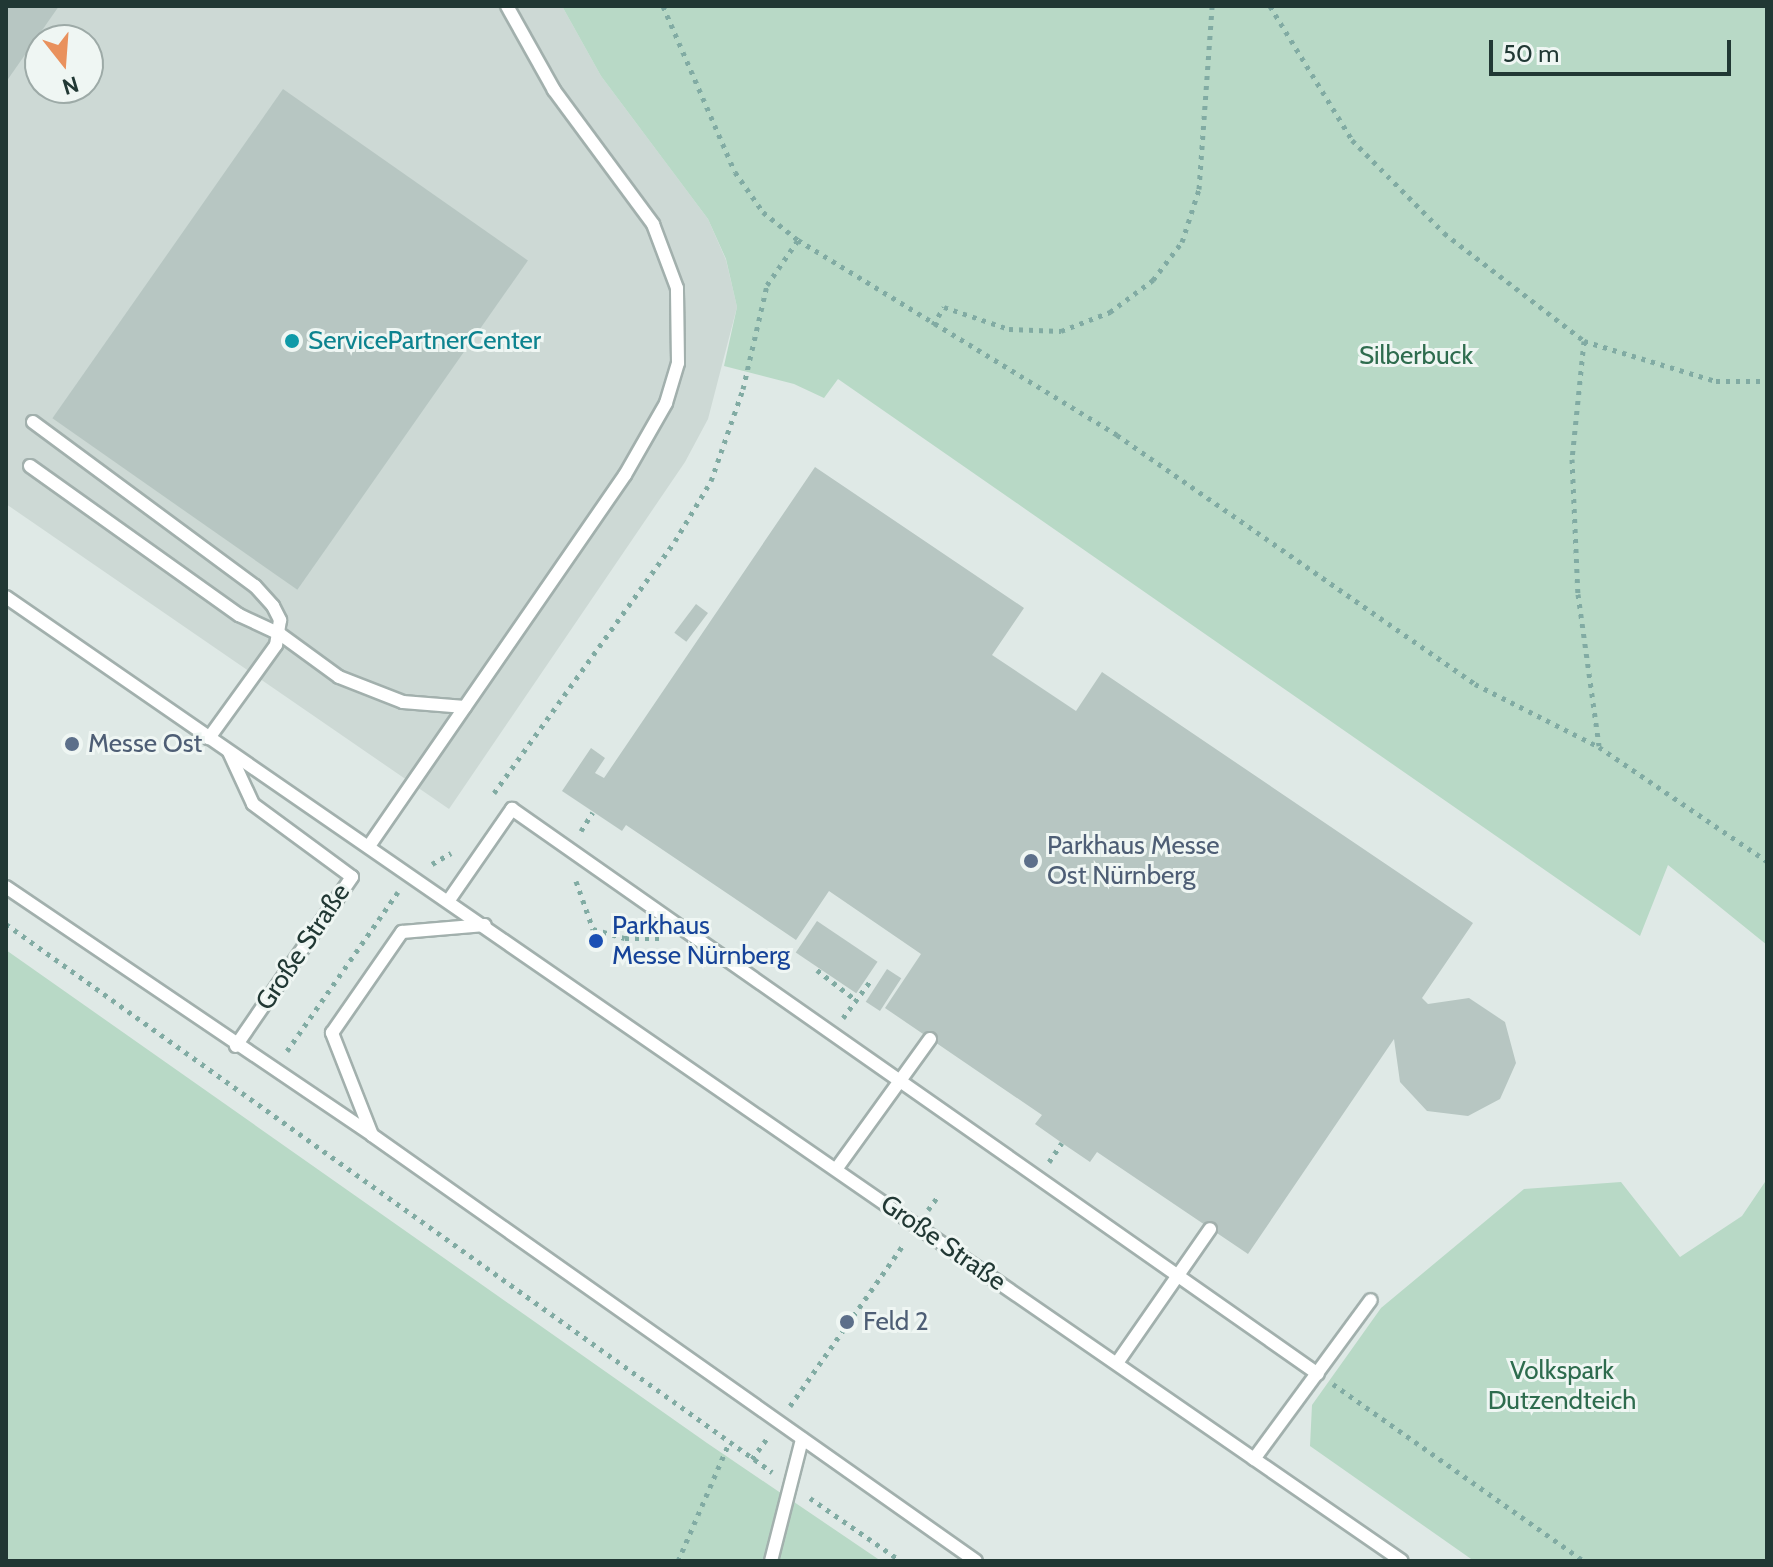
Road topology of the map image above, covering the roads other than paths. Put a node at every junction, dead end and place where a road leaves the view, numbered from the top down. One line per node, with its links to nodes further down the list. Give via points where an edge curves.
1 (507, 6): 6 (lane, via 554,90 653,224 677,288 678,363 649,438)
2 (33, 422): 5 (lane, via 255,586 273,606)
3 (30, 466): 5 (lane, via 239,615)
4 (6, 597): 7 (lane, Große Straße)
5 (280, 634): 6 (lane, via 363,690 403,702); 7 (lane)
6 (465, 707): 9 (lane)
7 (209, 738): 8 (lane, Große Straße)
8 (229, 752): 9 (lane, Große Straße); 14 (lane, Große Straße, via 253,804 352,877)
9 (369, 846): 11 (lane, Große Straße)
10 (6, 887): 14 (lane)
11 (449, 900): 12 (lane, Große Straße); 15 (lane, via 512,809)
12 (485, 925): 16 (lane, via 402,932 332,1033); 17 (lane, Große Straße)
13 (930, 1039): 15 (lane)
14 (236, 1046): 16 (lane)
15 (899, 1083): 17 (lane); 19 (lane)
16 (372, 1135): 23 (lane)
17 (837, 1168): 21 (lane, Große Straße)
18 (1210, 1229): 19 (lane)
19 (1179, 1275): 21 (lane); 22 (lane)
20 (1371, 1300): 22 (lane)
21 (1117, 1363): 24 (lane, Große Straße)
22 (1318, 1374): 24 (lane)
23 (802, 1439): 25 (lane); 26 (lane)
24 (1254, 1459): 27 (lane, Große Straße)
25 (771, 1561)
26 (976, 1561)
27 (1402, 1561)

